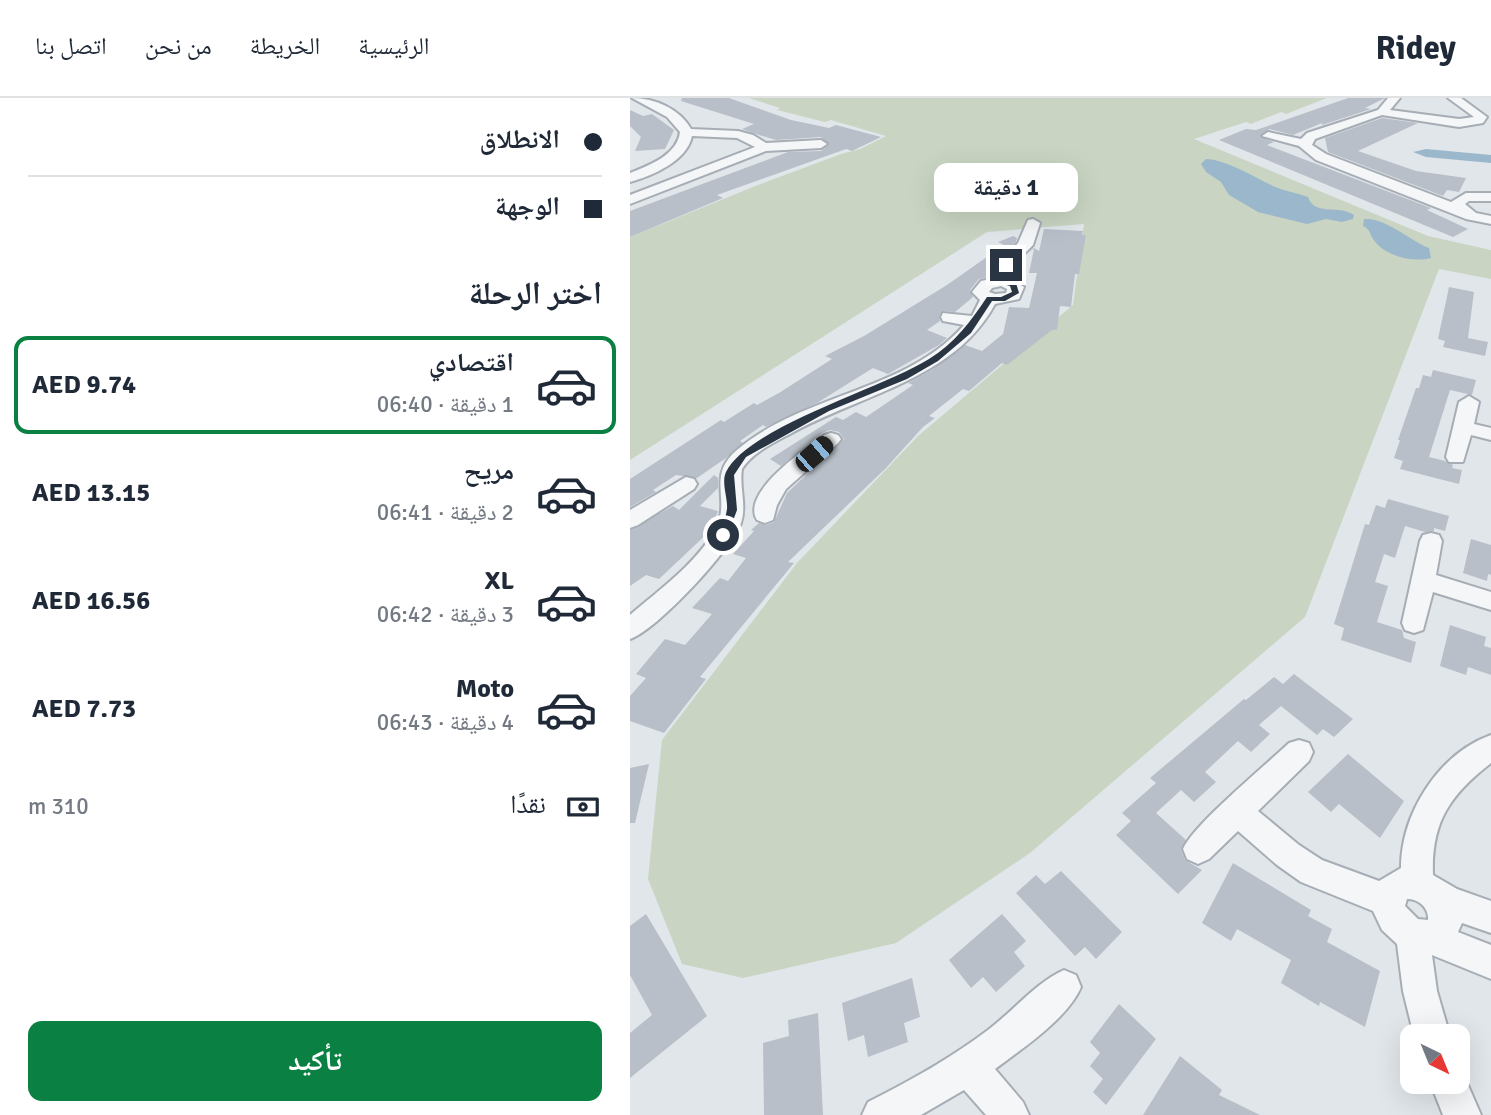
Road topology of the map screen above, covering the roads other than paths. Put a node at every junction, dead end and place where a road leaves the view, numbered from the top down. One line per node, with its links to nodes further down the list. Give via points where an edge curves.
1 (638, 98): 7 (street, via 676,118)
2 (1394, 98): 4 (street)
3 (1454, 98): 5 (street, via 1480,115)
4 (1382, 112): 5 (street); 9 (street, via 1315,134)
5 (1477, 122): 6 (street)
6 (1491, 127)
7 (686, 134): 11 (street, via 724,132); 12 (street, via 684,143 668,159)
8 (1268, 136): 9 (street)
9 (1305, 143): 15 (street, via 1315,155 1420,195)
10 (821, 144): 11 (street)
11 (763, 147): 14 (street)
12 (630, 178)
13 (1491, 197): 15 (street, via 1472,196)
14 (630, 200)
15 (1462, 205): 16 (street)
16 (1491, 220)
17 (1033, 223): 19 (street, via 1025,245 1009,261)
18 (949, 317): 19 (street)
19 (977, 322): 26 (street, via 920,368 826,409 743,455 729,475)
20 (1469, 402): 21 (street)
21 (1463, 427): 22 (street); 24 (street)
22 (1491, 434)
23 (831, 439): 26 (street, via 766,505)
24 (1456, 457)
25 (687, 484): 27 (street)
26 (732, 502): 32 (street, via 728,526 717,543)
27 (630, 520)
28 (1431, 541): 29 (street)
29 (1423, 580): 30 (street); 31 (street)
30 (1491, 601)
31 (1414, 623)
32 (630, 629)
33 (1491, 747): 37 (street, via 1445,788 1428,812 1418,840)
34 (1299, 752): 35 (street)
35 (1237, 811): 36 (street); 38 (street, via 1312,871)
36 (1198, 849)
37 (1427, 890): 38 (street, via 1401,884); 39 (street); 40 (street, via 1443,904 1446,922 1437,935)
38 (1388, 901): 40 (street, via 1392,917)
39 (1491, 919): 41 (street, via 1478,935)
40 (1421, 937): 41 (street); 43 (street, via 1420,991)
41 (1491, 962)
42 (1064, 987): 44 (street)
43 (1429, 1024)
44 (970, 1068): 46 (street); 47 (street)
45 (1453, 1094): 48 (street)
46 (881, 1115)
47 (1010, 1115)
48 (1462, 1115)

